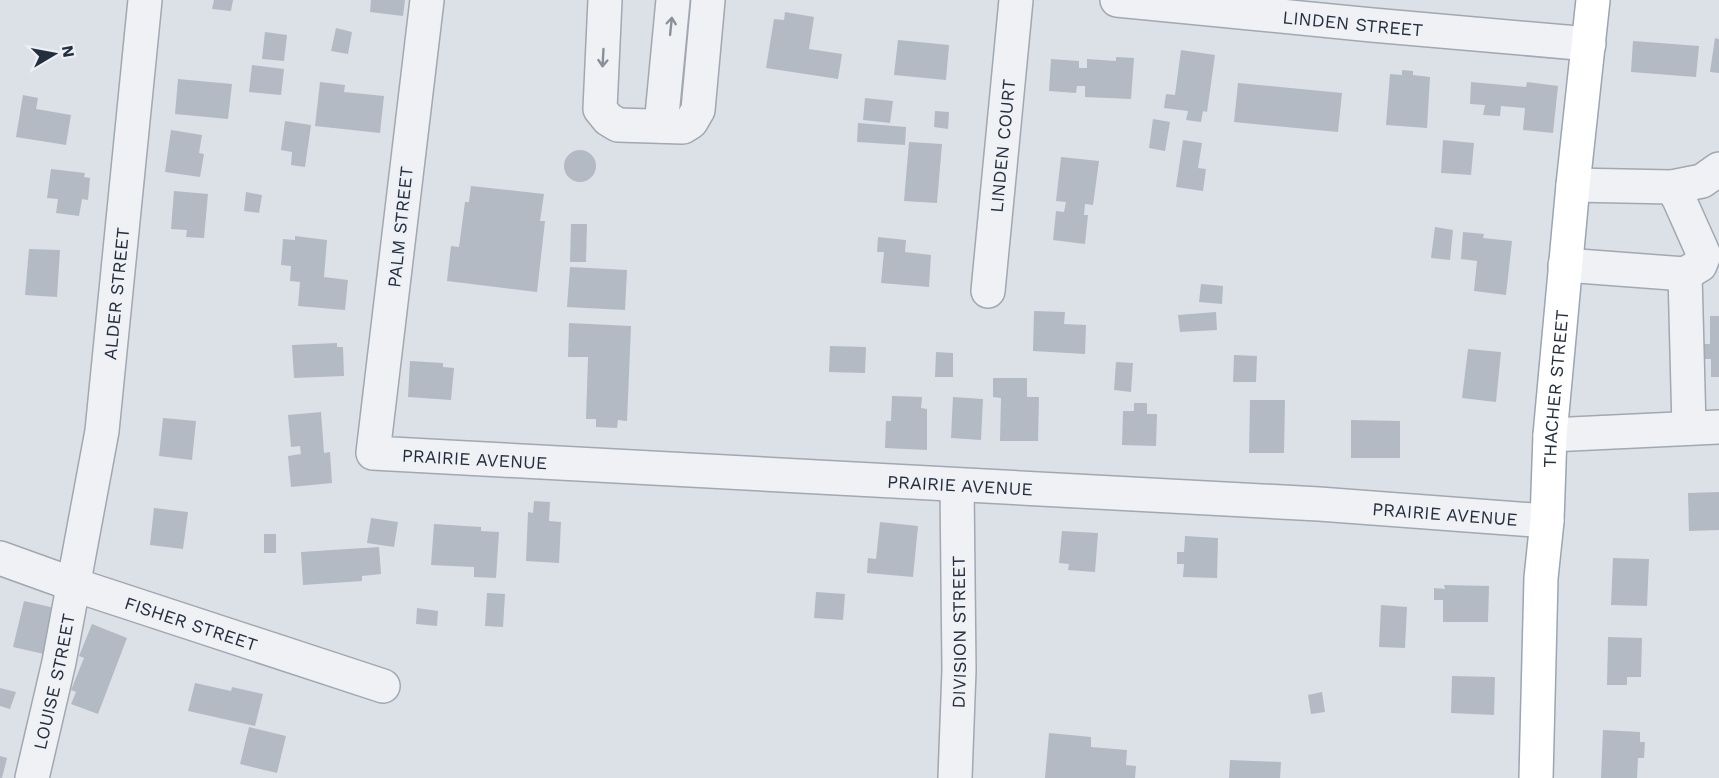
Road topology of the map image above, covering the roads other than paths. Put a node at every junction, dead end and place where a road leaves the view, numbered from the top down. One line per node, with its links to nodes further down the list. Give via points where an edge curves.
1 (145, 0): 23 (street, ALDER STREET, via 102,431)
2 (427, 0): 19 (street, PALM STREET)
3 (606, 0): 10 (street, one-way to 10, via 600,109 618,125)
4 (673, 0): 10 (street, one-way to 4)
5 (708, 0): 10 (street, via 698,110 683,127)
6 (1016, 0): 16 (street, LINDEN COURT)
7 (1117, 0): 9 (street, LINDEN STREET)
8 (1593, 0): 9 (main road, THACHER STREET)
9 (1589, 44): 12 (main road, THACHER STREET)
10 (661, 126)
11 (1719, 169): 13 (street, via 1702,181)
12 (1573, 185): 13 (street); 14 (main road, THACHER STREET)
13 (1672, 187): 15 (street, via 1704,255 1700,265)
14 (1565, 265): 15 (street); 18 (main road, THACHER STREET)
15 (1685, 274): 17 (street)
16 (988, 291)
17 (1704, 427): 18 (street)
18 (1550, 435): 21 (main road, THACHER STREET)
19 (373, 453): 20 (street, PRAIRIE AVENUE)
20 (957, 486): 21 (street, PRAIRIE AVENUE, via 1319,504); 26 (street, DIVISION STREET, via 959,670)
21 (1547, 521): 27 (main road, THACHER STREET, via 1541,578)
22 (0, 558): 23 (street, FISHER STREET)
23 (75, 585): 24 (street, FISHER STREET); 25 (street, LOUISE STREET)
24 (383, 686)
25 (33, 778)
26 (955, 778)
27 (1536, 778)

